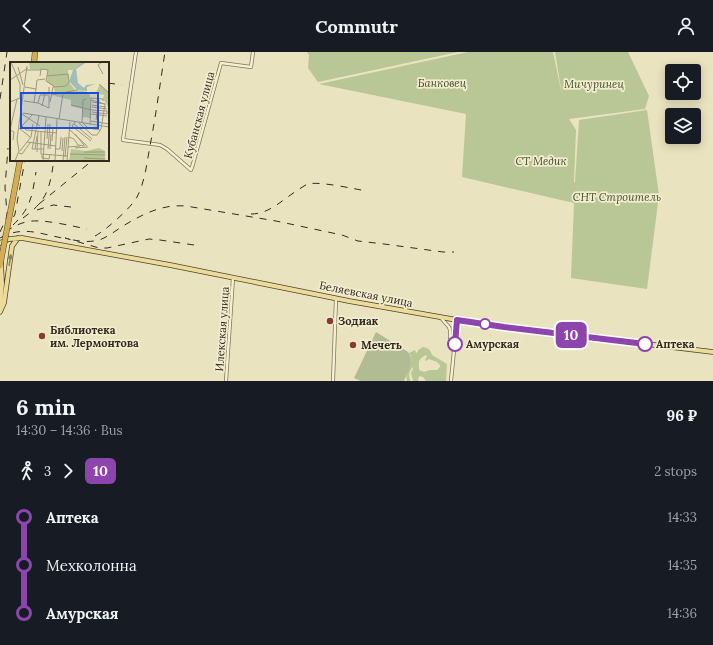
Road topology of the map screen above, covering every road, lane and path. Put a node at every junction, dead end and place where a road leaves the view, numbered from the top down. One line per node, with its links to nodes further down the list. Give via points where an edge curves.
1 (35, 52): 4 (highway)
2 (136, 52): 3 (street, Кубанская улица, via 123,140 160,145 191,170 221,63 251,66)
3 (253, 52)
4 (34, 62)
5 (20, 161): 8 (highway, bridge)
6 (18, 238): 7 (main road); 9 (main road, Беляевская улица); 12 (main road, one-way to 6, via 4,303 12,246)
7 (0, 243)
8 (1, 261): 11 (main road)
9 (233, 278): 10 (main road, Беляевская улица); 17 (street, Илекская улица)
10 (336, 298): 13 (main road, Беляевская улица); 18 (street)
11 (0, 305)
12 (0, 312)
13 (440, 317): 14 (main road, Беляевская улица); 15 (street, via 449,326 450,343)
14 (457, 320): 15 (street); 16 (main road, Беляевская улица)
15 (454, 352): 19 (street)
16 (713, 352)
17 (226, 381)
18 (333, 381)
19 (451, 381)

